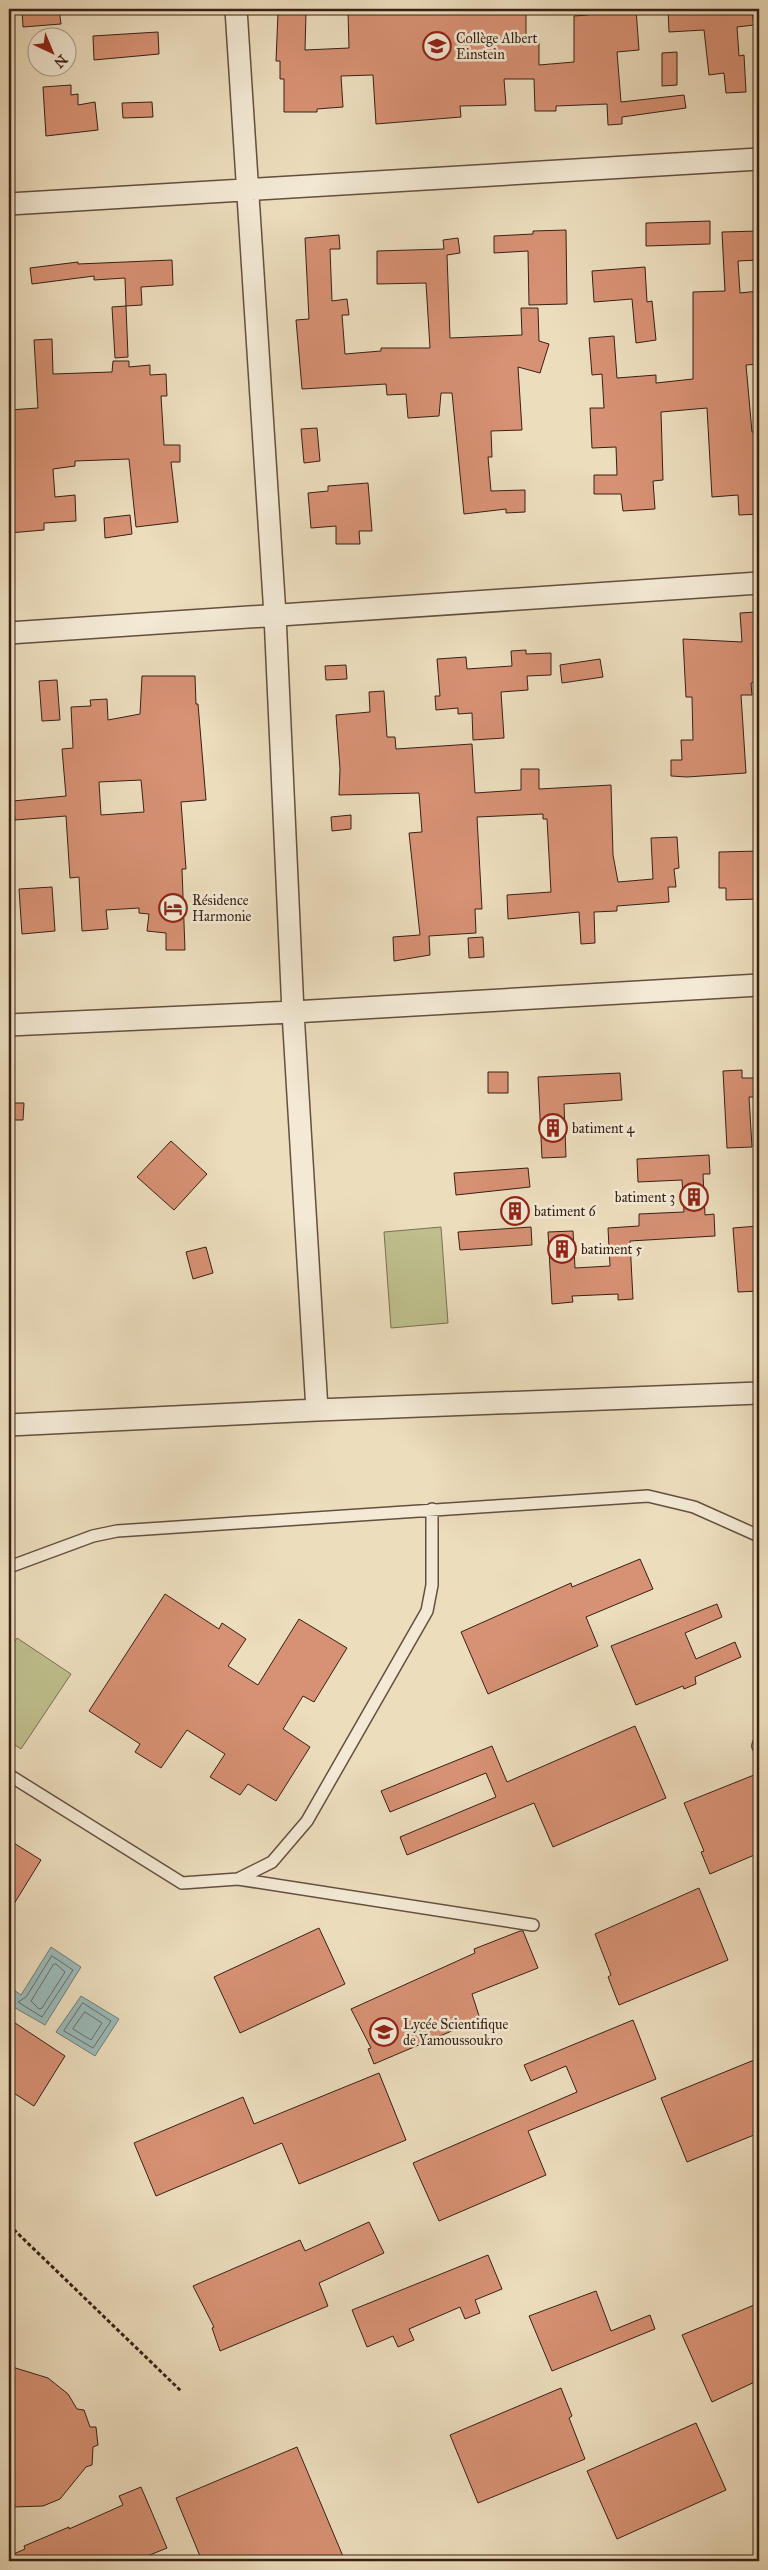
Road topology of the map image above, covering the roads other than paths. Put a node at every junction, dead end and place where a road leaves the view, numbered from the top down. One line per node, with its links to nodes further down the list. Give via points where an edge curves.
1 (236, 9): 3 (street)
2 (759, 159): 3 (street)
3 (246, 190): 4 (street); 6 (street)
4 (9, 204)
5 (759, 583): 6 (street)
6 (275, 615): 7 (street); 9 (street)
7 (9, 633)
8 (759, 985): 9 (street)
9 (293, 1012): 10 (street); 12 (street)
10 (9, 1024)
11 (759, 1393): 12 (street)
12 (317, 1410): 13 (street)
13 (9, 1425)
14 (432, 1509): 15 (lane, via 648,1496 694,1507); 16 (lane, via 117,1531 93,1536); 18 (lane, via 432,1585 427,1612 308,1821 272,1862)
15 (759, 1536)
16 (9, 1566)
17 (9, 1774): 18 (lane, via 182,1883)
18 (238, 1879): 19 (lane)
19 (533, 1924)

